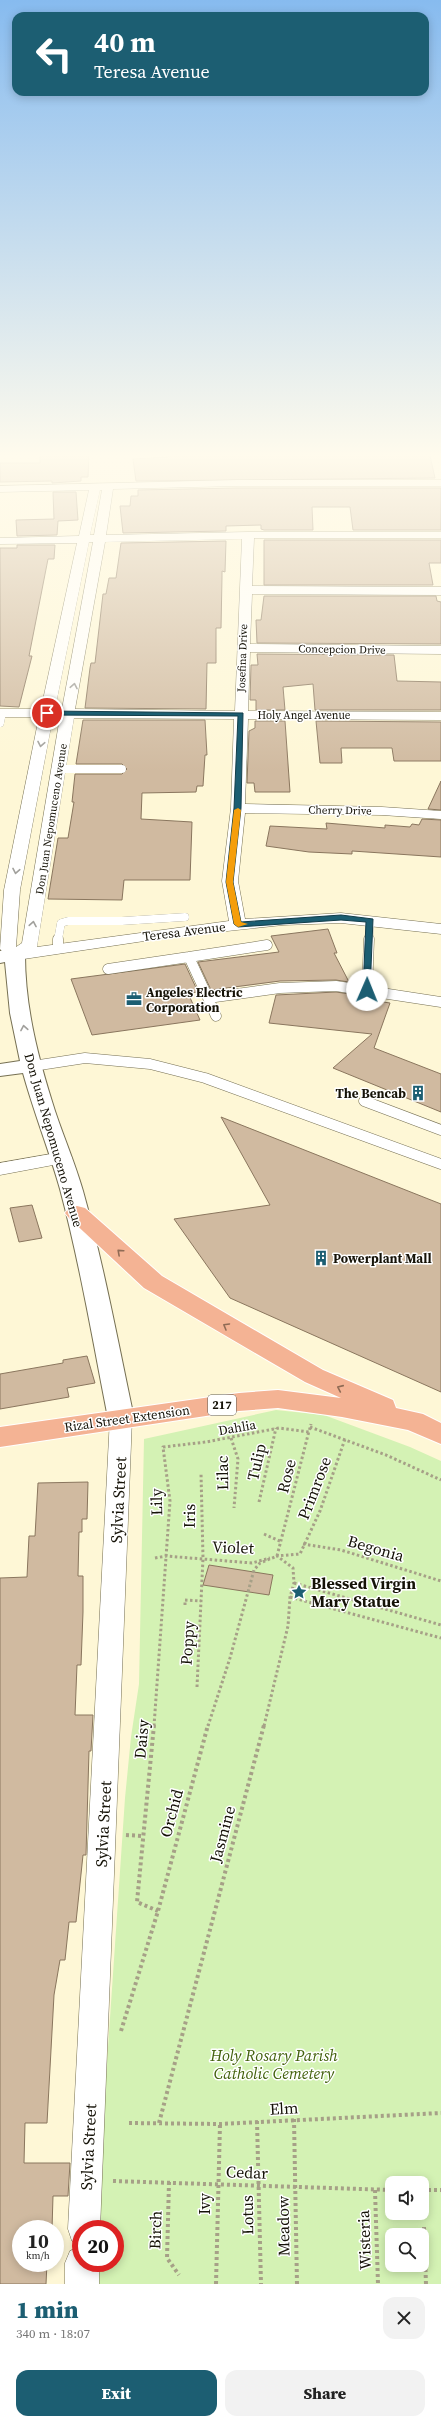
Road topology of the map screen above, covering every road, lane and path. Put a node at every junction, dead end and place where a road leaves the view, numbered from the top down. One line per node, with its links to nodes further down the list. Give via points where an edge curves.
1 (80, 559): 7 (street, Don Juan Nepomuceno Avenue)
2 (96, 559): 6 (street, Don Juan Nepomuceno Avenue)
3 (247, 559): 4 (street, Josefina Drive)
4 (245, 590): 5 (street); 8 (street, Josefina Drive)
5 (441, 591)
6 (86, 620): 7 (street); 11 (street, Don Juan Nepomuceno Avenue, one-way to 6)
7 (68, 621): 10 (street, Don Juan Nepomuceno Avenue)
8 (242, 648): 9 (street, Concepcion Drive); 12 (street, Josefina Drive)
9 (441, 650)
10 (47, 713): 11 (street, Holy Angel Avenue); 13 (street, Holy Angel Avenue); 19 (street, Don Juan Nepomuceno Avenue, one-way to 19)
11 (69, 714): 12 (street, Holy Angel Avenue); 15 (street, Don Juan Nepomuceno Avenue)
12 (241, 714): 14 (street, Holy Angel Avenue); 17 (street, Josefina Drive)
13 (1, 716)
14 (441, 716)
15 (56, 769): 16 (lane); 20 (street, Don Juan Nepomuceno Avenue)
16 (122, 769)
17 (238, 808): 18 (street, Cherry Drive); 23 (street, Josefina Drive, via 230,882)
18 (441, 815)
19 (26, 822): 20 (street); 27 (street, Don Juan Nepomuceno Avenue, one-way to 27, via 12,890)
20 (49, 823): 27 (street, Don Juan Nepomuceno Avenue, one-way to 20, via 30,946)
21 (185, 917): 26 (lane, via 68,921 58,927)
22 (370, 920): 23 (street, Teresa Avenue, via 341,918); 24 (street, Teresa Avenue); 30 (lane)
23 (238, 924): 26 (street, Teresa Avenue)
24 (441, 928)
25 (267, 945): 28 (lane)
26 (58, 947): 27 (street, Teresa Avenue)
27 (8, 956): 34 (street, Don Juan Nepomuceno Avenue, one-way to 27)
28 (189, 957): 29 (lane); 31 (lane)
29 (108, 969)
30 (367, 990): 31 (lane, via 336,986 287,988); 32 (lane)
31 (208, 998): 33 (lane)
32 (441, 1002)
33 (216, 1016)
34 (33, 1066): 35 (street); 38 (street, Don Juan Nepomuceno Avenue, via 44,1110); 39 (lane, via 85,1058 150,1064 205,1078)
35 (0, 1070)
36 (364, 1101): 37 (lane)
37 (441, 1130)
38 (62, 1158): 40 (street); 41 (street, Don Juan Nepomuceno Avenue)
39 (441, 1164)
40 (0, 1169)
41 (77, 1213): 43 (street, Don Juan Nepomuceno Avenue); 44 (main road, one-way to 41, via 314,1376 153,1282)
42 (312, 1417): 45 (path)
43 (121, 1418): 44 (main road, Rizal Street Extension / 217, via 278,1399); 49 (main road, Rizal Street Extension / 217); 93 (street, Sylvia Street)
44 (414, 1421): 48 (main road, Rizal Street Extension / 217)
45 (310, 1427): 47 (path); 51 (path)
46 (276, 1428): 47 (path, Dahlia); 50 (path, Dahlia); 55 (path, Tulip)
47 (309, 1432): 58 (path, Rose)
48 (441, 1434)
49 (0, 1437)
50 (231, 1438): 52 (path, Dahlia); 56 (path, Lilac, via 238,1459)
51 (345, 1438): 54 (path); 59 (path, Primrose, via 330,1488)
52 (163, 1447): 60 (path, Lily, via 170,1501)
53 (201, 1474): 63 (path, Iris, via 201,1536)
54 (441, 1480)
55 (259, 1502)
56 (234, 1508)
57 (264, 1534): 58 (path)
58 (282, 1542): 61 (path, Rose)
59 (303, 1544): 61 (path, Violet, via 300,1554); 66 (path, Begonia, via 341,1550)
60 (166, 1556): 62 (path, Violet); 63 (path, Violet); 75 (path, Daisy, via 155,1717)
61 (277, 1556): 64 (path, Violet); 65 (path, via 260,1563); 67 (path, via 293,1568)
62 (155, 1558)
63 (204, 1558): 64 (path, Violet); 69 (path, Poppy)
64 (252, 1563): 65 (path)
65 (254, 1570): 76 (path, Orchid, via 230,1658 203,1741)
66 (441, 1580)
67 (294, 1583): 68 (path, Jasmine); 71 (path)
68 (290, 1597): 72 (path); 82 (path, Jasmine, via 286,1632 272,1694)
69 (202, 1601): 70 (path, Poppy, via 185,1600); 73 (path, Poppy)
70 (185, 1605)
71 (441, 1626)
72 (441, 1638)
73 (196, 1687)
74 (124, 1835): 75 (path)
75 (143, 1836): 76 (path, Daisy, via 137,1902)
76 (158, 1911): 77 (path, Orchid)
77 (118, 2039)
78 (441, 2113): 79 (path, Elm)
79 (294, 2119): 80 (path, Elm); 88 (path, Meadow)
80 (258, 2121): 83 (path, Elm); 87 (path, Lotus)
81 (129, 2123): 82 (path, Elm)
82 (159, 2123): 83 (path, Elm)
83 (220, 2124): 86 (path, Ivy)
84 (108, 2181): 85 (path, Cedar)
85 (169, 2182): 86 (path, Cedar); 96 (path, Birch, via 167,2258)
86 (217, 2183): 87 (path, Cedar); 98 (path, Ivy)
87 (259, 2185): 88 (path, Cedar); 99 (path, Lotus)
88 (296, 2187): 92 (path, Cedar); 100 (path, Meadow)
89 (429, 2190): 90 (path)
90 (441, 2190)
91 (385, 2191): 92 (path, Cedar)
92 (375, 2192): 101 (path, Wisteria)
93 (84, 2220)
94 (424, 2227): 102 (path)
95 (82, 2272): 97 (street)
96 (179, 2275)
97 (82, 2284)
98 (216, 2284)
99 (261, 2284)
100 (298, 2284)
101 (378, 2284)
102 (426, 2284)

